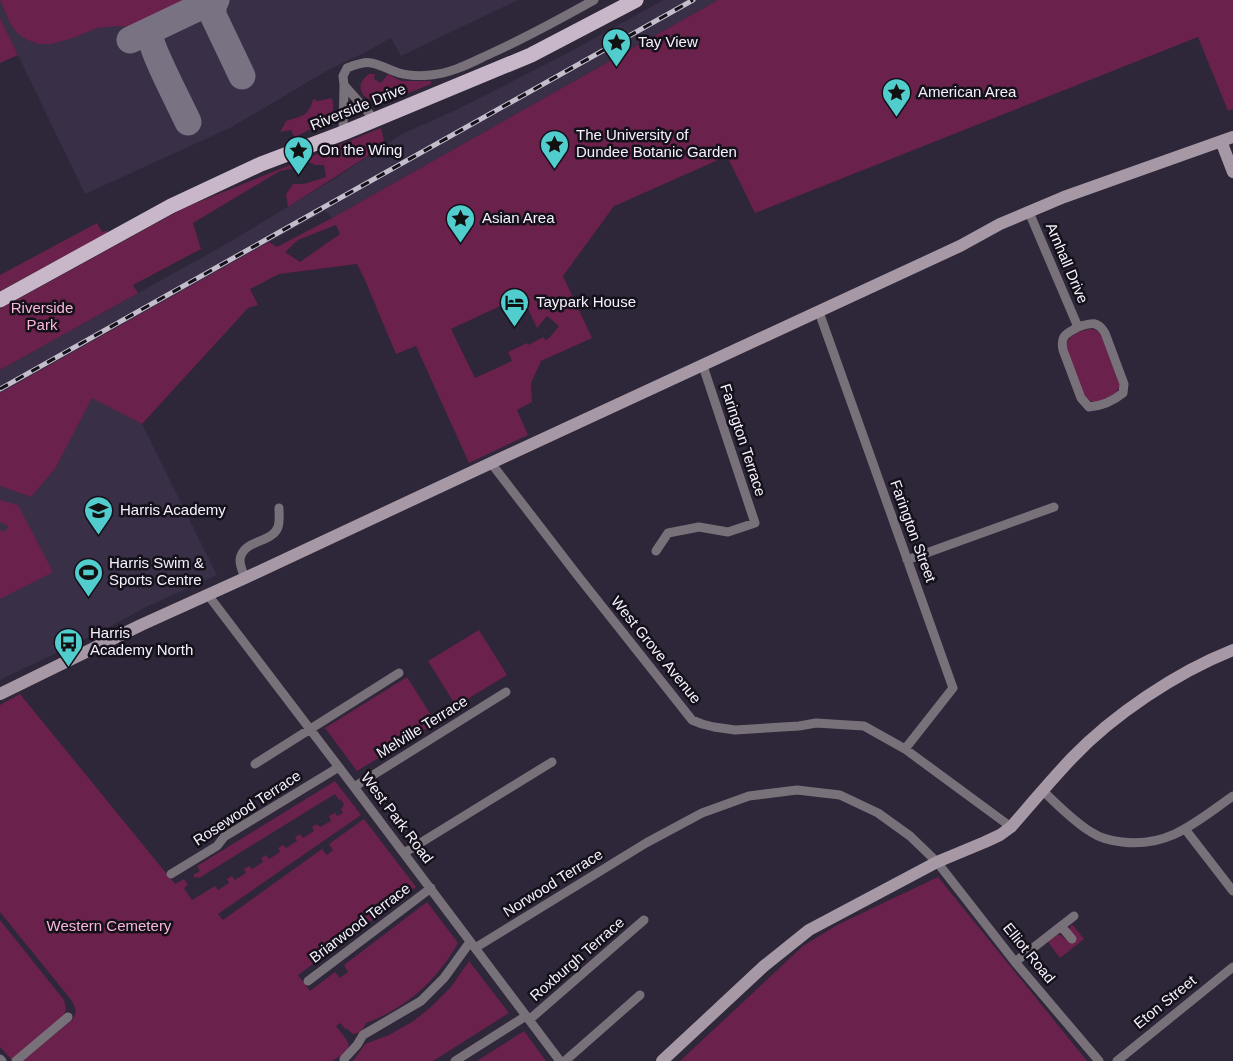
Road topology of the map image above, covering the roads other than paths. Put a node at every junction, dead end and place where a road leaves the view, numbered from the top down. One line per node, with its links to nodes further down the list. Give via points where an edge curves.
1 (594, 0): 3 (street, via 527,37 448,72 414,75 362,62 347,68)
2 (636, 0): 4 (main road, Riverside Drive, via 531,55)
3 (344, 85): 4 (street); 5 (street)
4 (375, 120): 5 (main road, Riverside Drive)
5 (343, 133): 9 (main road, Riverside Drive, via 261,164 171,206)
6 (1227, 139): 7 (street); 8 (street)
7 (1233, 172)
8 (1029, 212): 10 (street); 11 (street, Arnhall Drive)
9 (0, 300)
10 (819, 312): 12 (street); 17 (street, Farington Street)
11 (1078, 327): 11 (street, Arnhall Drive, via 1092,323 1100,326 1124,384 1123,393 1100,406 1089,407 1082,398 1063,350 1065,334)
12 (703, 366): 13 (street); 16 (street, Farington Terrace, via 754,523 728,532 699,527 668,532)
13 (491, 463): 18 (street); 25 (street, West Grove Avenue, via 692,720 735,730 816,723 864,726)
14 (1054, 507): 17 (street)
15 (279, 508): 18 (street, via 274,533 242,553)
16 (656, 551)
17 (907, 560): 25 (street, Farington Street, via 953,688)
18 (243, 579): 19 (street)
19 (208, 595): 23 (street); 24 (street, West Park Road)
20 (1233, 650): 30 (street, via 1191,670 1130,709 1072,757)
21 (399, 673): 24 (street)
22 (506, 692): 29 (street, Melville Terrace)
23 (0, 694)
24 (310, 729): 27 (street); 28 (street, West Park Road)
25 (905, 749): 32 (street, West Grove Avenue)
26 (552, 762): 34 (street)
27 (255, 764)
28 (339, 767): 29 (street, West Park Road); 36 (street, Rosewood Terrace)
29 (354, 787): 34 (street, West Park Road)
30 (1043, 790): 32 (street); 33 (street, via 1078,823 1113,841 1155,842)
31 (1233, 796): 33 (street)
32 (1011, 827): 35 (street)
33 (1185, 829): 38 (street)
34 (404, 853): 37 (street, West Park Road)
35 (937, 862): 43 (street, Norwood Terrace, via 878,813 840,795 797,790 749,796 702,813 646,843); 44 (street, Elliot Road); 55 (street, via 795,940)
36 (171, 874)
37 (431, 888): 43 (street, West Park Road); 46 (street, Briarwood Terrace)
38 (1233, 891)
39 (1074, 916): 41 (street)
40 (644, 920): 49 (street, Roxburgh Terrace)
41 (1061, 926): 42 (street); 44 (street)
42 (1072, 939)
43 (472, 945): 49 (street, West Park Road); 50 (street, via 421,1001 363,1035)
44 (1015, 962): 56 (street, Elliot Road)
45 (1233, 967): 57 (street, Eton Street)
46 (308, 981)
47 (640, 995): 54 (street)
48 (68, 1017): 51 (street)
49 (527, 1018): 52 (street, Roxburgh Terrace); 53 (street, West Park Road)
50 (344, 1059)
51 (16, 1061)
52 (455, 1061)
53 (560, 1061)
54 (565, 1061)
55 (662, 1061)
56 (1099, 1061)
57 (1117, 1061)

